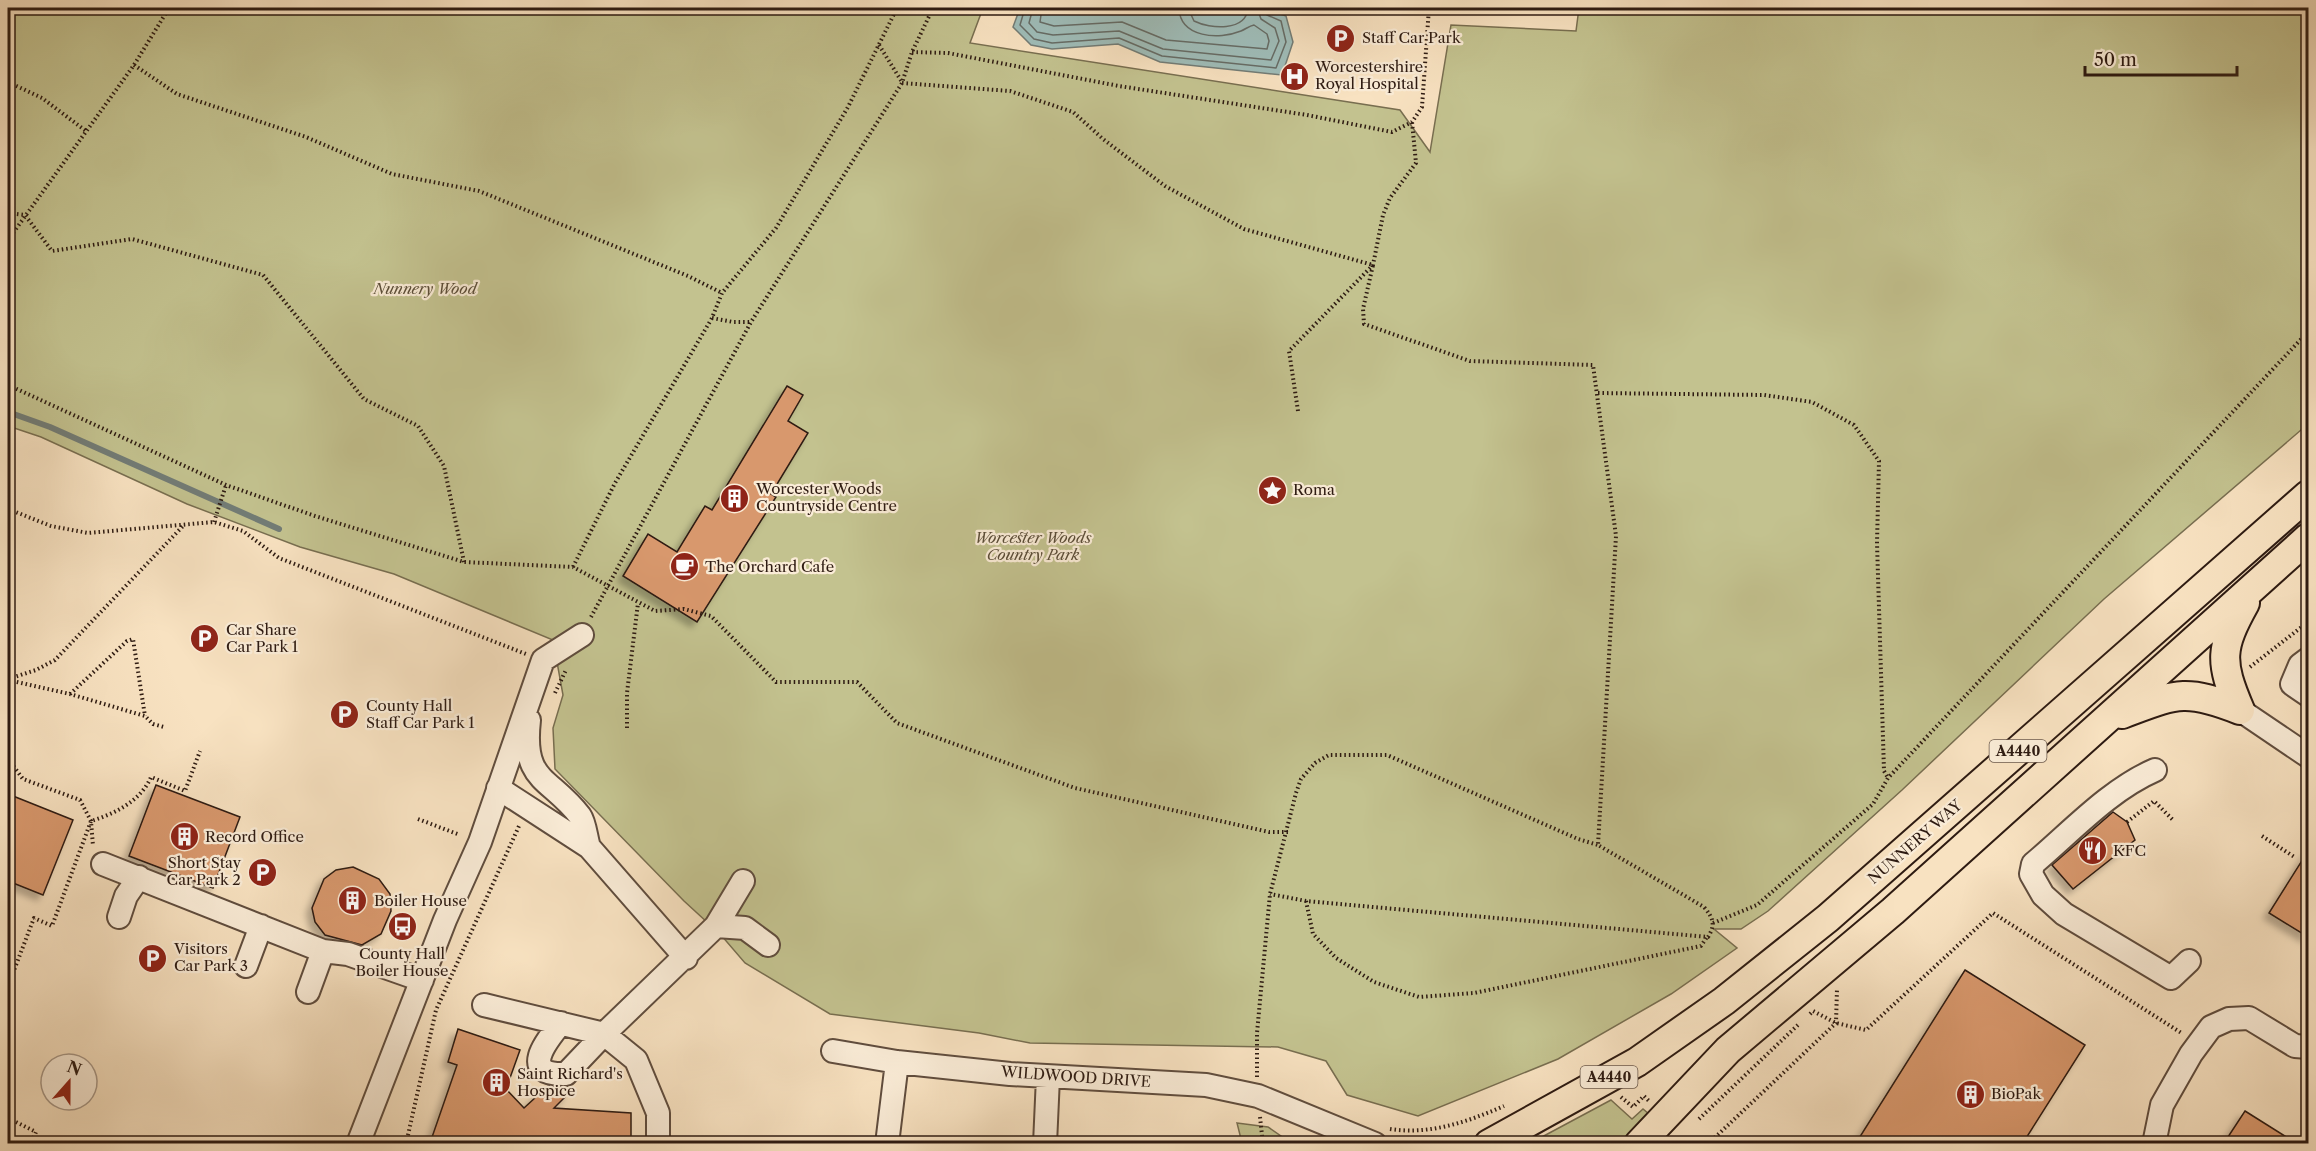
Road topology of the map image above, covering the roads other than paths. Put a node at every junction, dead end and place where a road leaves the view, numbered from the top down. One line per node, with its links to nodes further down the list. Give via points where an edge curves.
1 (2308, 495): 41 (main road, NUNNERY WAY / A4440, via 1828,918 1705,1016 1610,1077)
2 (2308, 538): 3 (main road, A4440)
3 (2253, 588): 8 (main road, via 2225,645 2228,675); 9 (main road, A4440)
4 (582, 634): 6 (street, via 543,660)
5 (2308, 659): 7 (street, via 2300,665 2292,684)
6 (532, 688): 12 (street); 13 (street, via 526,746 540,779 581,817)
7 (2308, 694)
8 (2240, 710): 9 (main road, via 2205,696 2177,695); 10 (street)
9 (2106, 719): 42 (main road, A4440, via 1728,1050)
10 (2308, 756)
11 (2155, 770): 23 (street, via 2110,798 2033,864 2031,874 2043,895 2064,914 2171,978)
12 (498, 788): 13 (street); 25 (street, via 480,842)
13 (589, 847): 22 (street)
14 (103, 864): 15 (street)
15 (139, 877): 17 (street, via 126,896); 18 (street)
16 (743, 881): 19 (street)
17 (119, 917)
18 (261, 926): 21 (street); 24 (street)
19 (716, 927): 20 (street, via 745,928); 22 (street)
20 (768, 945)
21 (323, 951): 25 (street, via 348,954); 26 (street)
22 (686, 958): 29 (street)
23 (2189, 961)
24 (246, 966)
25 (422, 980): 36 (street)
26 (308, 992)
27 (484, 1005): 28 (street)
28 (561, 1023): 29 (street); 29 (street, via 538,1058 550,1073 566,1074)
29 (604, 1034): 37 (street, via 636,1060 658,1113)
30 (2308, 1047): 43 (street, via 2295,1046 2249,1018 2229,1019 2211,1028 2162,1105)
31 (832, 1051): 32 (street, WILDWOOD DRIVE)
32 (897, 1062): 33 (street, WILDWOOD DRIVE); 38 (street)
33 (1048, 1077): 34 (street, WILDWOOD DRIVE, via 1206,1085 1261,1083); 39 (street)
34 (1314, 1121): 35 (street, WILDWOOD DRIVE); 40 (street, WILDWOOD DRIVE)
35 (1378, 1134)
36 (358, 1143)
37 (658, 1143)
38 (888, 1143)
39 (1045, 1143)
40 (1331, 1143)
41 (1488, 1143)
42 (1639, 1143)
43 (2154, 1143)

